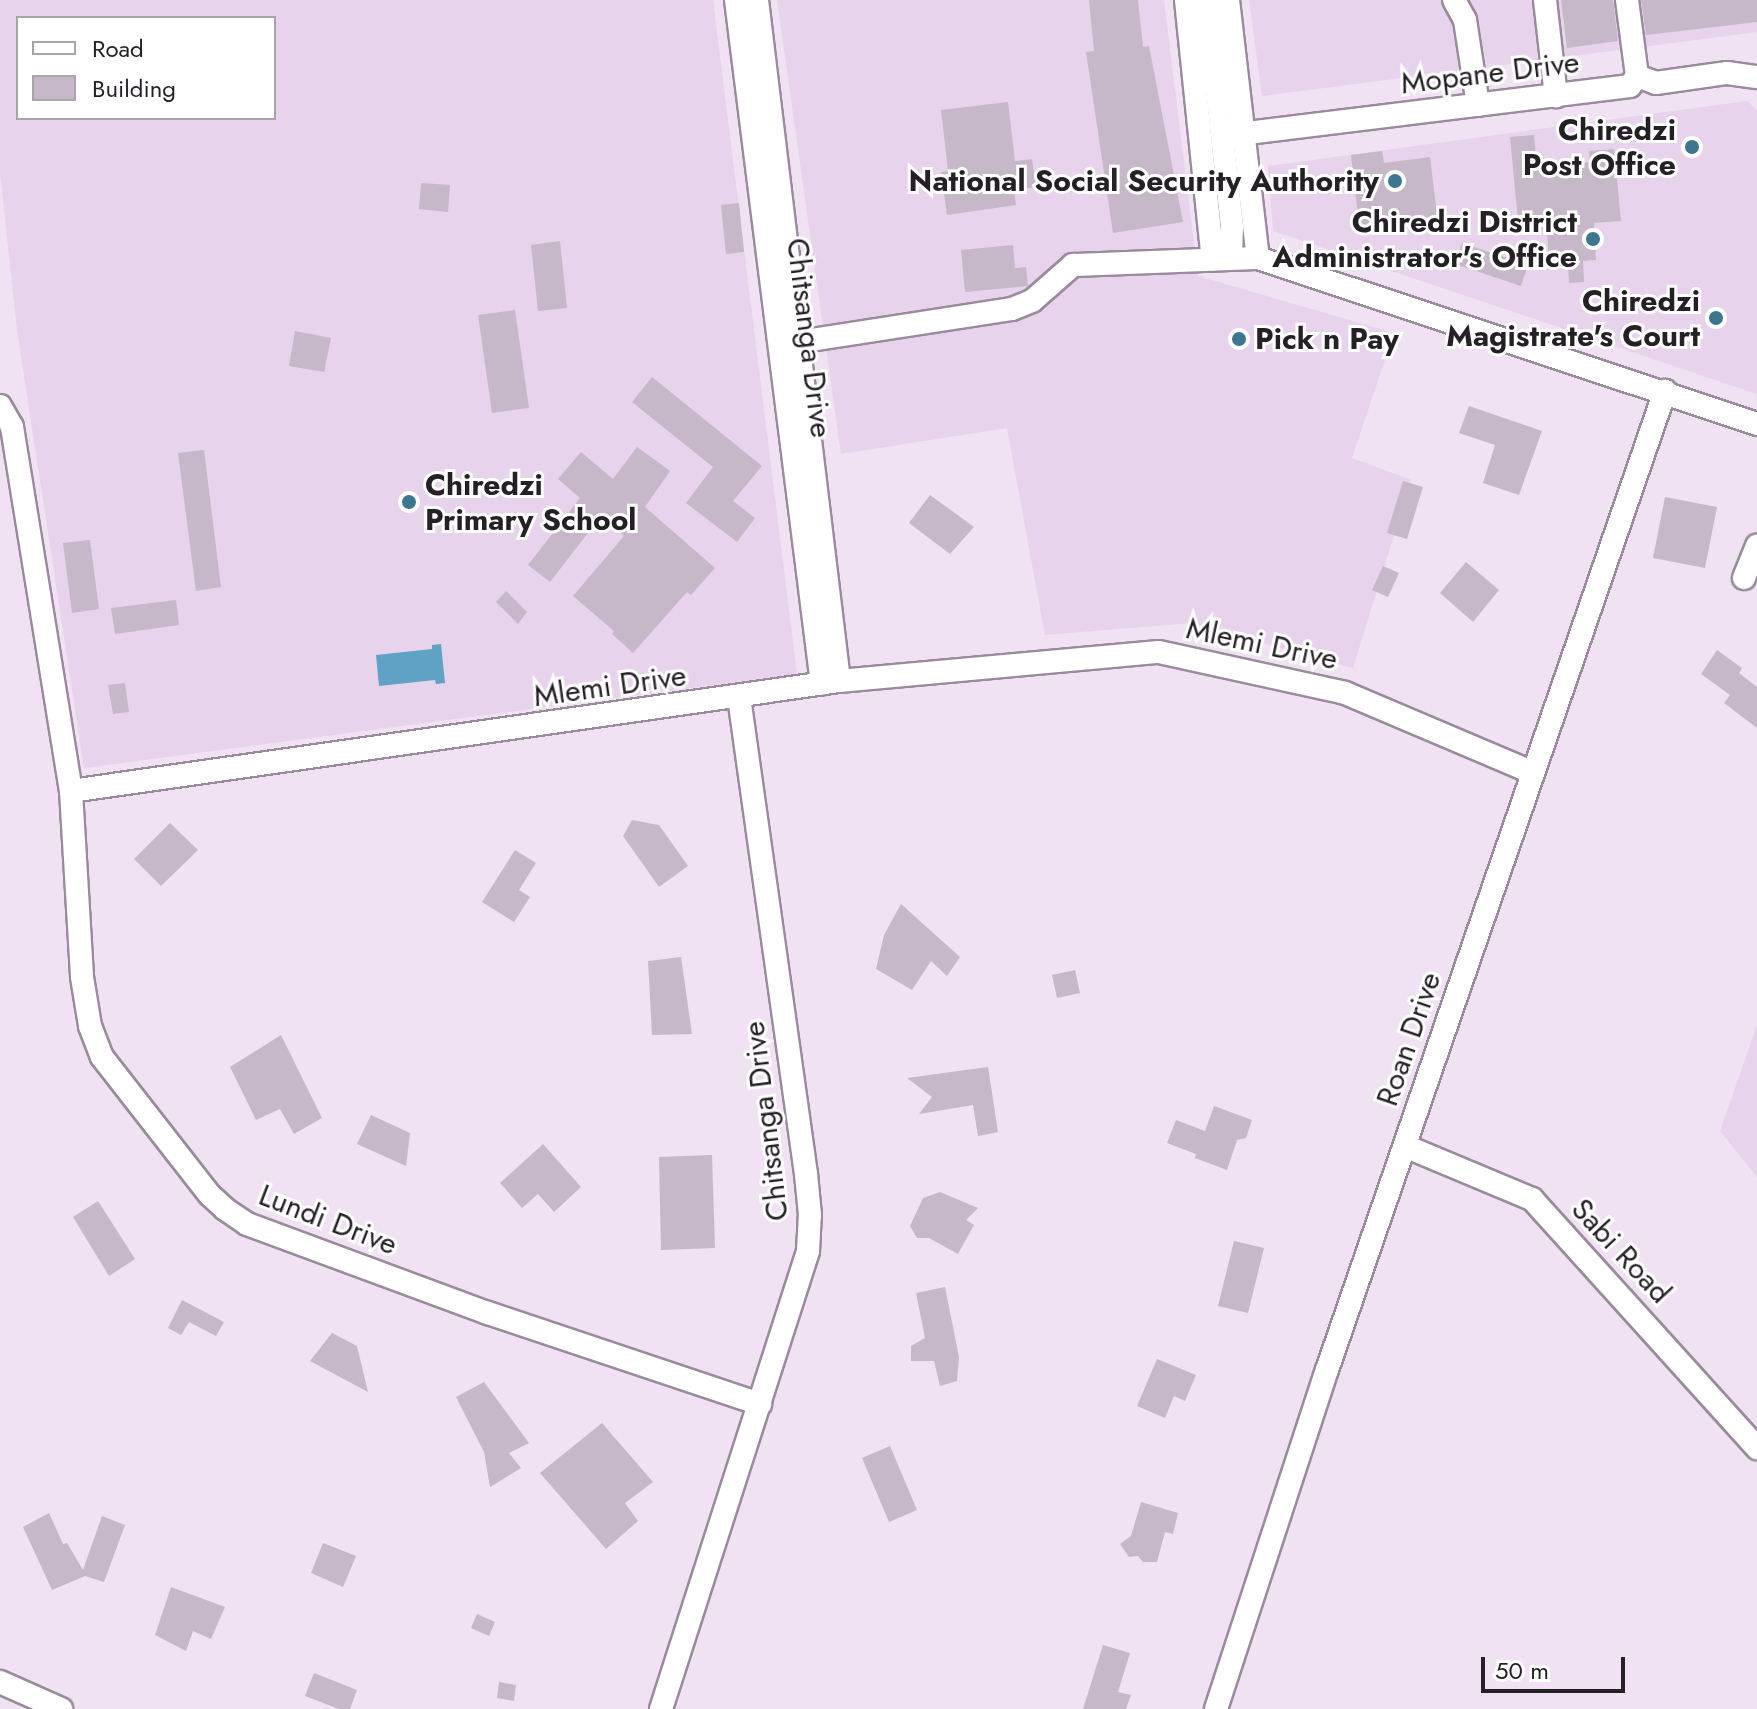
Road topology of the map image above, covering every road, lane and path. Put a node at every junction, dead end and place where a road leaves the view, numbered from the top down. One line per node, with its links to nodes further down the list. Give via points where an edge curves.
1 (736, 0): 22 (street, Chitsanga Drive)
2 (757, 0): 16 (street)
3 (1186, 0): 15 (street)
4 (1207, 0): 13 (street)
5 (1228, 0): 13 (street)
6 (1454, 0): 12 (street, via 1465,20)
7 (1545, 0): 11 (street)
8 (1627, 0): 9 (street)
9 (1637, 76): 10 (street, Mopane Drive, via 1656,83 1727,73); 11 (street, Mopane Drive, via 1630,86)
10 (1757, 77)
11 (1556, 96): 12 (street, Mopane Drive)
12 (1478, 105): 13 (street, Mopane Drive)
13 (1234, 134): 14 (street); 15 (street, via 1232,227)
14 (1258, 258): 15 (street); 17 (street)
15 (1222, 259): 16 (street, via 1073,265 1032,301 1012,309)
16 (798, 342): 22 (street)
17 (1665, 391): 19 (street); 24 (street, Roan Drive)
18 (0, 406): 25 (street, via 12,427)
19 (1757, 424)
20 (1757, 545): 21 (street)
21 (1744, 578)
22 (831, 683): 23 (street, Mlemi Drive); 24 (street, Mlemi Drive, via 1159,652 1345,693)
23 (739, 698): 25 (street, Mlemi Drive); 27 (street, Chitsanga Drive, via 810,1215 808,1251)
24 (1531, 772): 26 (street, Roan Drive)
25 (71, 791): 27 (street, Lundi Drive, via 82,977 90,1026 102,1057 225,1209 247,1224 488,1313)
26 (1405, 1146): 28 (street, Sabi Road, via 1532,1199); 32 (street, Roan Drive)
27 (760, 1404): 31 (street, Chitsanga Drive)
28 (1757, 1448)
29 (0, 1682): 30 (street)
30 (61, 1709)
31 (661, 1709)
32 (1216, 1709)

